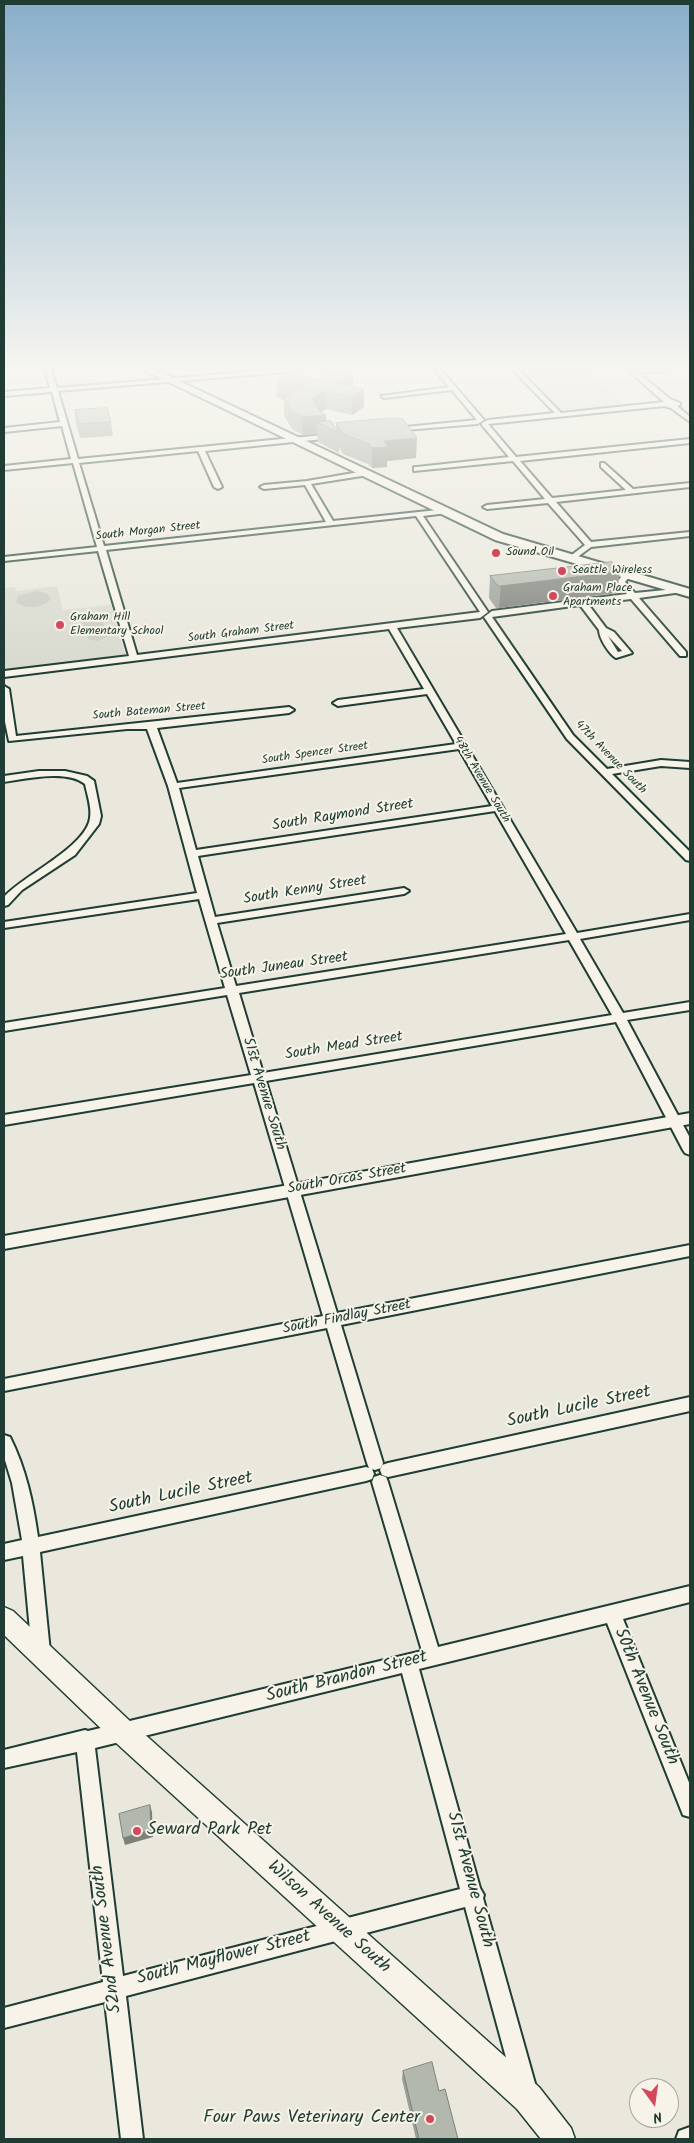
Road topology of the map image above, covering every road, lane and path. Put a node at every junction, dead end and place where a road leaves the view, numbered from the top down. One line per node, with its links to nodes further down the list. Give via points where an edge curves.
1 (78, 469): 19 (street)
2 (210, 469): 9 (street)
3 (357, 469): 6 (main road)
4 (523, 469): 12 (street)
5 (607, 469): 11 (street)
6 (365, 473): 7 (street); 14 (main road)
7 (307, 483): 10 (street); 16 (street)
8 (690, 484): 11 (street)
9 (218, 487)
10 (264, 487)
11 (631, 491): 12 (street)
12 (549, 500): 13 (street); 18 (street)
13 (487, 507)
14 (444, 511): 15 (street, South Morgan Street); 21 (main road, via 499,537)
15 (418, 514): 16 (street, South Morgan Street); 26 (street, 47th Avenue South)
16 (331, 524): 19 (street, South Morgan Street)
17 (690, 534): 18 (street)
18 (589, 545): 21 (street)
19 (101, 549): 20 (street, South Morgan Street); 30 (street)
20 (4, 559)
21 (572, 559): 22 (main road)
22 (624, 578): 23 (main road); 24 (street)
23 (687, 590): 24 (street, South Graham Street)
24 (633, 596): 25 (street, South Graham Street); 29 (street)
25 (583, 603): 26 (street, South Graham Street); 28 (street)
26 (486, 614): 27 (street, South Graham Street); 40 (street, 47th Avenue South, via 570,737)
27 (392, 626): 30 (street, South Graham Street); 33 (street, 48th Avenue South)
28 (603, 630)
29 (683, 654)
30 (134, 658): 31 (street, South Graham Street)
31 (4, 674)
32 (4, 689): 36 (street)
33 (428, 691): 34 (street); 38 (street, 48th Avenue South)
34 (338, 702)
35 (289, 710): 37 (street, South Bateman Street)
36 (6, 711): 37 (street, South Bateman Street, via 12,739)
37 (151, 726): 42 (street, 51st Avenue South)
38 (461, 746): 42 (street, South Spencer Street); 43 (street, 48th Avenue South)
39 (690, 765): 40 (street, via 666,763)
40 (605, 772): 45 (street, 47th Avenue South)
41 (4, 779): 48 (street, via 40,774 84,778 90,783 95,806 94,824 71,853 18,888)
42 (173, 786): 44 (street, 51st Avenue South)
43 (498, 808): 44 (street, South Raymond Street); 52 (street, 48th Avenue South)
44 (191, 854): 47 (street, 51st Avenue South)
45 (690, 858)
46 (404, 891): 50 (street, South Kenny Street)
47 (203, 896): 50 (street, 51st Avenue South); 51 (street)
48 (4, 903)
49 (690, 918): 52 (street, South Juneau Street)
50 (211, 921): 53 (street, 51st Avenue South)
51 (4, 925)
52 (573, 936): 53 (street, South Juneau Street); 55 (street, 48th Avenue South)
53 (232, 991): 56 (street, South Juneau Street); 57 (street, 51st Avenue South)
54 (690, 1006): 55 (street, South Mead Street)
55 (620, 1018): 57 (street, South Mead Street); 60 (street, 48th Avenue South)
56 (4, 1027)
57 (257, 1078): 59 (street, South Mead Street); 62 (street, 51st Avenue South)
58 (690, 1118): 60 (street, South Orcas Street)
59 (4, 1120)
60 (674, 1121): 61 (street, 48th Avenue South); 62 (street, South Orcas Street)
61 (690, 1150)
62 (291, 1190): 63 (street, South Orcas Street); 65 (street, 51st Avenue South)
63 (4, 1242)
64 (690, 1250): 65 (street, South Findlay Street)
65 (331, 1321): 66 (street, South Findlay Street); 69 (street, 51st Avenue South)
66 (4, 1385)
67 (690, 1404): 69 (street, South Lucile Street)
68 (4, 1442): 70 (street, via 12,1453)
69 (377, 1472): 70 (street, South Lucile Street); 76 (street, 51st Avenue South)
70 (29, 1546): 71 (street, South Lucile Street); 75 (street)
71 (4, 1552)
72 (690, 1594): 73 (street, South Brandon Street)
73 (612, 1613): 76 (street, South Brandon Street); 81 (street, 50th Avenue South)
74 (4, 1619): 75 (main road, Wilson Avenue South)
75 (42, 1653): 78 (main road, Wilson Avenue South)
76 (432, 1656): 77 (street, South Brandon Street)
77 (408, 1663): 78 (street, South Brandon Street); 82 (street, 51st Avenue South)
78 (123, 1732): 79 (street, South Brandon Street); 83 (main road, Wilson Avenue South)
79 (85, 1739): 80 (street, South Brandon Street); 84 (street, 52nd Avenue South)
80 (4, 1759)
81 (690, 1808)
82 (474, 1895): 83 (street, South Mayflower Street); 86 (street, 51st Avenue South)
83 (340, 1930): 84 (street, South Mayflower Street); 86 (main road, Wilson Avenue South)
84 (114, 1988): 85 (street, South Mayflower Street); 87 (street, 52nd Avenue South)
85 (4, 2018)
86 (528, 2098): 88 (main road, Wilson Avenue South)
87 (132, 2139)
88 (560, 2139)

